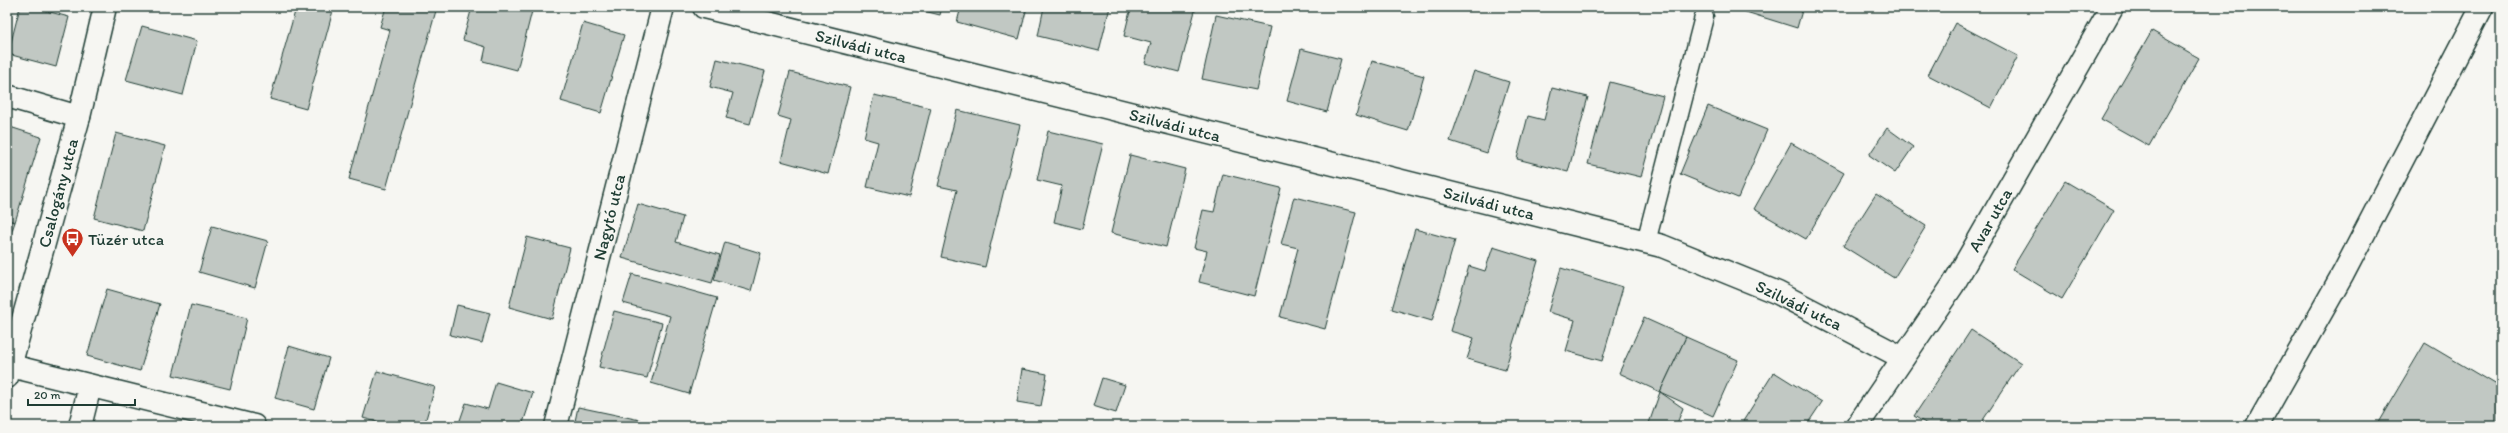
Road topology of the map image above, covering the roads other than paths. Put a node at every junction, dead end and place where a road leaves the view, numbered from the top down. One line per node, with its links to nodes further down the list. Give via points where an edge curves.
1 (105, 7): 8 (street, Csalogány utca)
2 (662, 7): 15 (street, Nagytó utca)
3 (704, 7): 9 (street, Szilvádi utca)
4 (2112, 7): 10 (street, Avar utca, via 1953,285)
5 (2482, 7): 17 (street, via 2343,274)
6 (1704, 17): 9 (lane)
7 (7, 96): 8 (street)
8 (79, 117): 11 (street, Csalogány utca)
9 (1646, 242): 10 (street, Szilvádi utca, via 1712,265 1778,293)
10 (1903, 358): 16 (street, Avar utca)
11 (8, 370): 12 (street)
12 (90, 386): 13 (street); 14 (street)
13 (80, 426)
14 (254, 426)
15 (556, 426)
16 (1857, 426)
17 (2257, 426)

